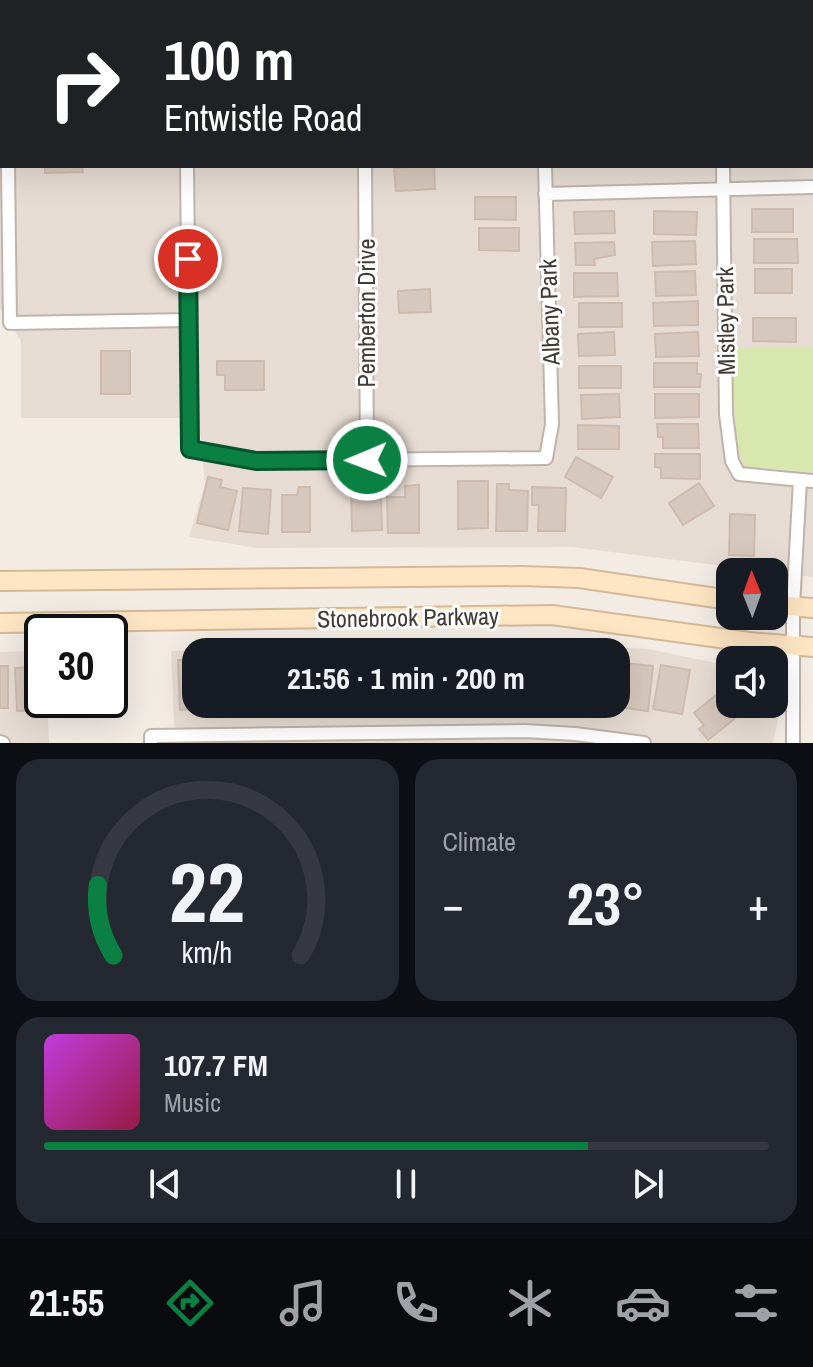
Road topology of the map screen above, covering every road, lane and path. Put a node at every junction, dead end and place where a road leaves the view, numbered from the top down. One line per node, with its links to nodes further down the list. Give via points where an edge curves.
1 (8, 168): 9 (street, via 10,323)
2 (187, 168): 9 (street)
3 (365, 168): 10 (street, Pemberton Drive)
4 (545, 168): 8 (street, Albany Park)
5 (723, 168): 7 (street, Mistley Park)
6 (813, 187): 7 (street)
7 (723, 189): 8 (street); 11 (street, Mistley Park, via 726,414 732,461 739,474)
8 (545, 194): 10 (street, Albany Park, via 552,424 546,458)
9 (189, 320): 10 (street, via 190,449 256,461)
10 (367, 460)
11 (806, 481): 15 (street)
12 (0, 581): 13 (main road, Stonebrook Parkway, via 522,576 579,578)
13 (716, 598)
14 (788, 606): 15 (main road)
15 (793, 607): 16 (main road); 18 (street)
16 (813, 608)
17 (0, 623): 18 (main road, Stonebrook Parkway, via 552,615)
18 (792, 645): 19 (main road, Stonebrook Parkway); 22 (street)
19 (813, 647)
20 (151, 739): 21 (street, via 525,731)
21 (644, 743)
22 (793, 743)

